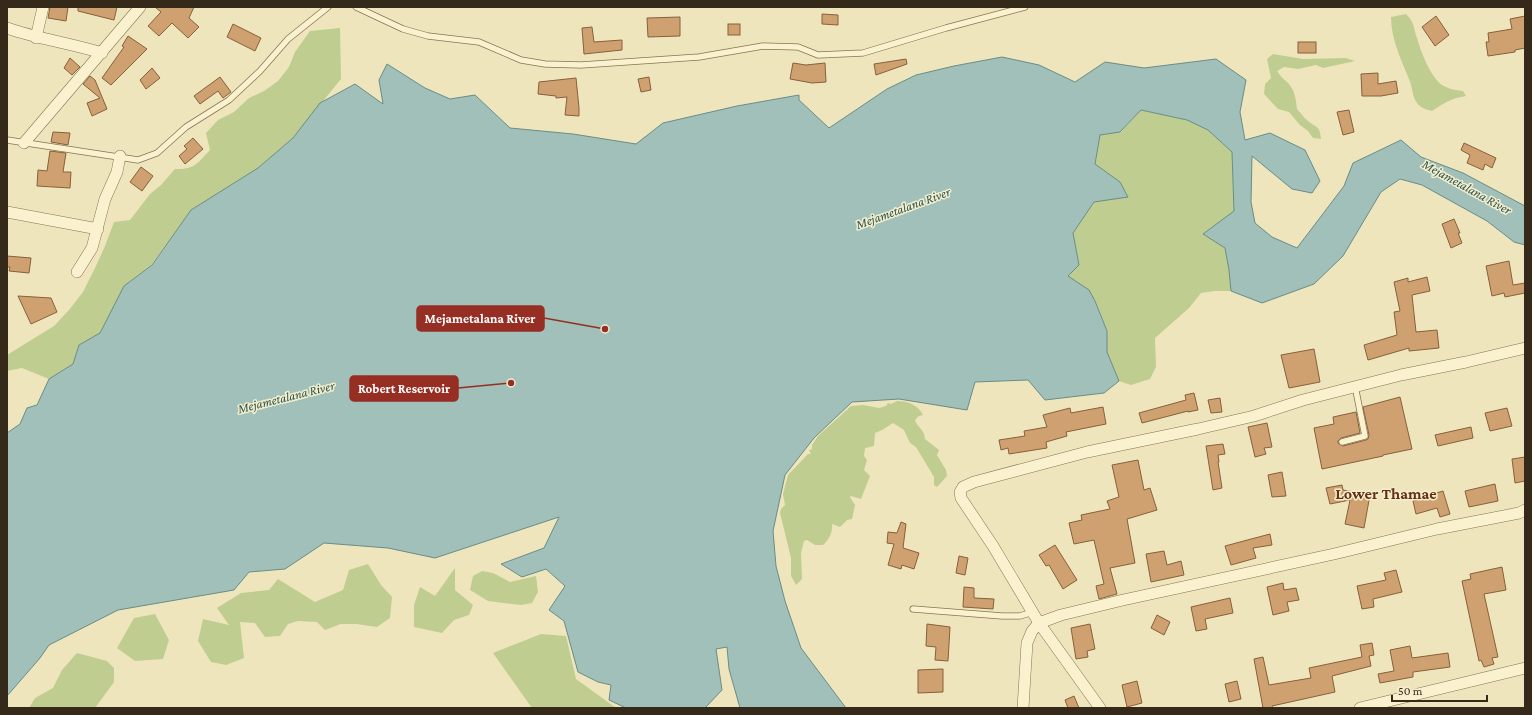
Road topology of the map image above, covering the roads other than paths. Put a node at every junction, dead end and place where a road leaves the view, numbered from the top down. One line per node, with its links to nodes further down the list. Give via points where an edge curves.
1 (43, 7): 7 (street)
2 (140, 7): 8 (street)
3 (328, 7): 11 (lane, via 288,39 260,71 229,100 186,126 157,153 138,160)
4 (356, 7): 5 (lane, via 403,29 428,36 479,42 521,60 545,64 700,57 763,46 798,47 818,55 863,53)
5 (1024, 7)
6 (7, 28): 7 (street)
7 (36, 38): 8 (street)
8 (102, 53): 10 (street)
9 (7, 140): 10 (lane)
10 (24, 143): 11 (lane)
11 (120, 156): 13 (street)
12 (7, 212): 13 (street)
13 (98, 229): 14 (street, via 92,248)
14 (77, 272)
15 (1525, 348): 16 (street)
16 (1355, 386): 17 (lane, via 1365,436); 20 (street, via 1254,416 1087,452 963,487 960,492 961,498)
17 (1342, 442)
18 (1525, 510): 21 (street, via 1124,600)
19 (913, 609): 20 (lane, via 1008,616)
20 (1032, 612): 21 (street)
21 (1039, 623): 23 (street, via 1032,631 1027,644); 24 (street)
22 (1525, 668): 25 (street)
23 (1023, 708)
24 (1100, 708)
25 (1360, 708)

